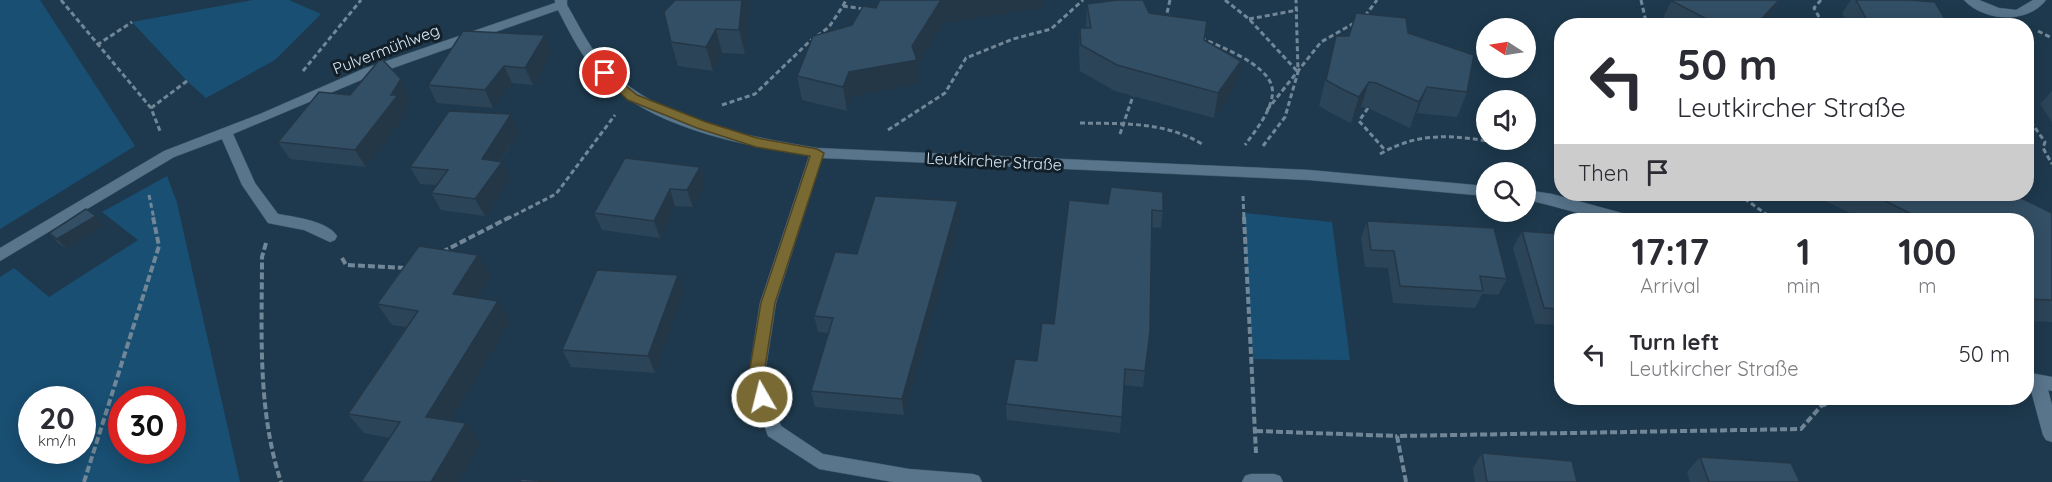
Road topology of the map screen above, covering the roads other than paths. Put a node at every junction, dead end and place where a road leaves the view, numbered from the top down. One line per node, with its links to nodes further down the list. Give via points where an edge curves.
1 (1970, 0): 2 (street, via 1990,10 2011,14 2027,13)
2 (2040, 0)
3 (561, 3): 4 (street, Pulvermühlweg, via 368,72); 5 (street, Leutkircher Straße, via 605,73 633,98 756,143)
4 (226, 133): 11 (street, via 249,185 273,219 307,225); 12 (street, Pulvermühlweg, via 143,168)
5 (817, 153): 6 (street, Leutkircher Straße, via 1357,178); 15 (street, via 768,303 756,380 774,430 819,461 909,477)
6 (1476, 190)
7 (1536, 196): 8 (street)
8 (1554, 199)
9 (1562, 201): 10 (street)
10 (1604, 213)
11 (330, 236)
12 (0, 255)
13 (2039, 382): 14 (street)
14 (2052, 435)
15 (973, 482)

